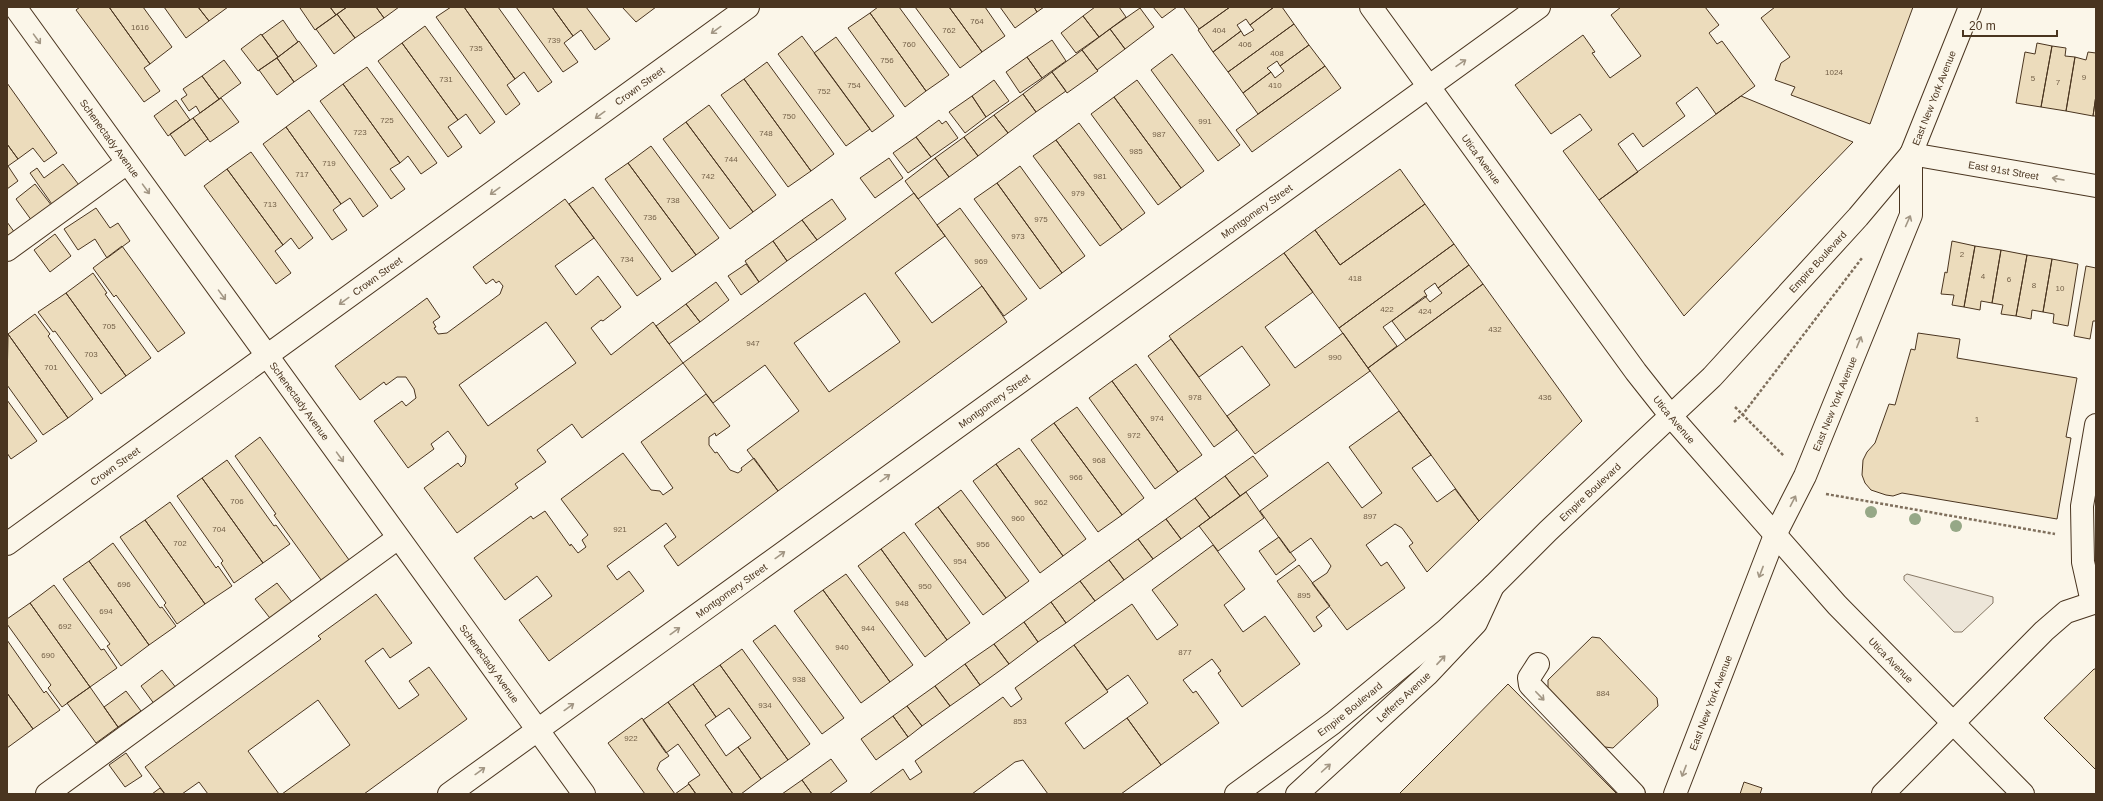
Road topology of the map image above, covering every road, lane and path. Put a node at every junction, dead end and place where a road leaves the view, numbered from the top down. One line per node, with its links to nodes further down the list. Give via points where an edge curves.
1 (15, 7): 8 (street, Schenectady Avenue, one-way to 8)
2 (748, 7): 12 (street, Crown Street, one-way to 12)
3 (1371, 7): 6 (street, Utica Avenue)
4 (1540, 7): 6 (street, Montgomery Street, one-way to 4)
5 (1970, 7): 7 (street, East New York Avenue)
6 (1428, 85): 15 (street, Utica Avenue); 28 (street, Montgomery Street, one-way to 6)
7 (1911, 154): 9 (street, East 91st Street, one-way to 7); 15 (street, Empire Boulevard, via 1858,217 1712,377); 20 (street, East New York Avenue, one-way to 7, via 1805,476 1911,215)
8 (127, 162): 10 (street); 12 (street, Schenectady Avenue, one-way to 12)
9 (2096, 186)
10 (7, 250)
11 (1865, 254): 14 (path)
12 (267, 357): 22 (street, Schenectady Avenue, one-way to 22); 23 (street, Crown Street)
13 (1735, 407): 14 (path)
14 (1742, 414): 16 (path); 18 (path)
15 (1670, 415): 20 (street, Utica Avenue); 24 (street, Empire Boulevard)
16 (1734, 422)
17 (2096, 425): 25 (street, via 2082,506 2083,562)
18 (1786, 458)
19 (1823, 494): 21 (path)
20 (1775, 535): 27 (street, Utica Avenue, via 1837,605); 35 (street, East New York Avenue, one-way to 35)
21 (2056, 535)
22 (398, 538): 28 (street, Schenectady Avenue); 29 (street)
23 (7, 544)
24 (1493, 586): 32 (street, Empire Boulevard, via 1446,630 1333,723); 33 (street, Lefferts Avenue, one-way to 24, via 1427,675 1465,635 1476,623)
25 (2094, 602): 27 (street, via 2066,612 2044,630)
26 (1538, 664): 34 (street, one-way to 34, via 1529,678 1530,685)
27 (1954, 722): 36 (street); 37 (street, Utica Avenue)
28 (538, 730): 30 (street, Montgomery Street, one-way to 28); 31 (street, Schenectady Avenue)
29 (47, 794)
30 (449, 794)
31 (584, 794)
32 (1236, 794)
33 (1297, 794)
34 (1634, 794)
35 (1675, 794)
36 (1882, 794)
37 (2023, 794)

